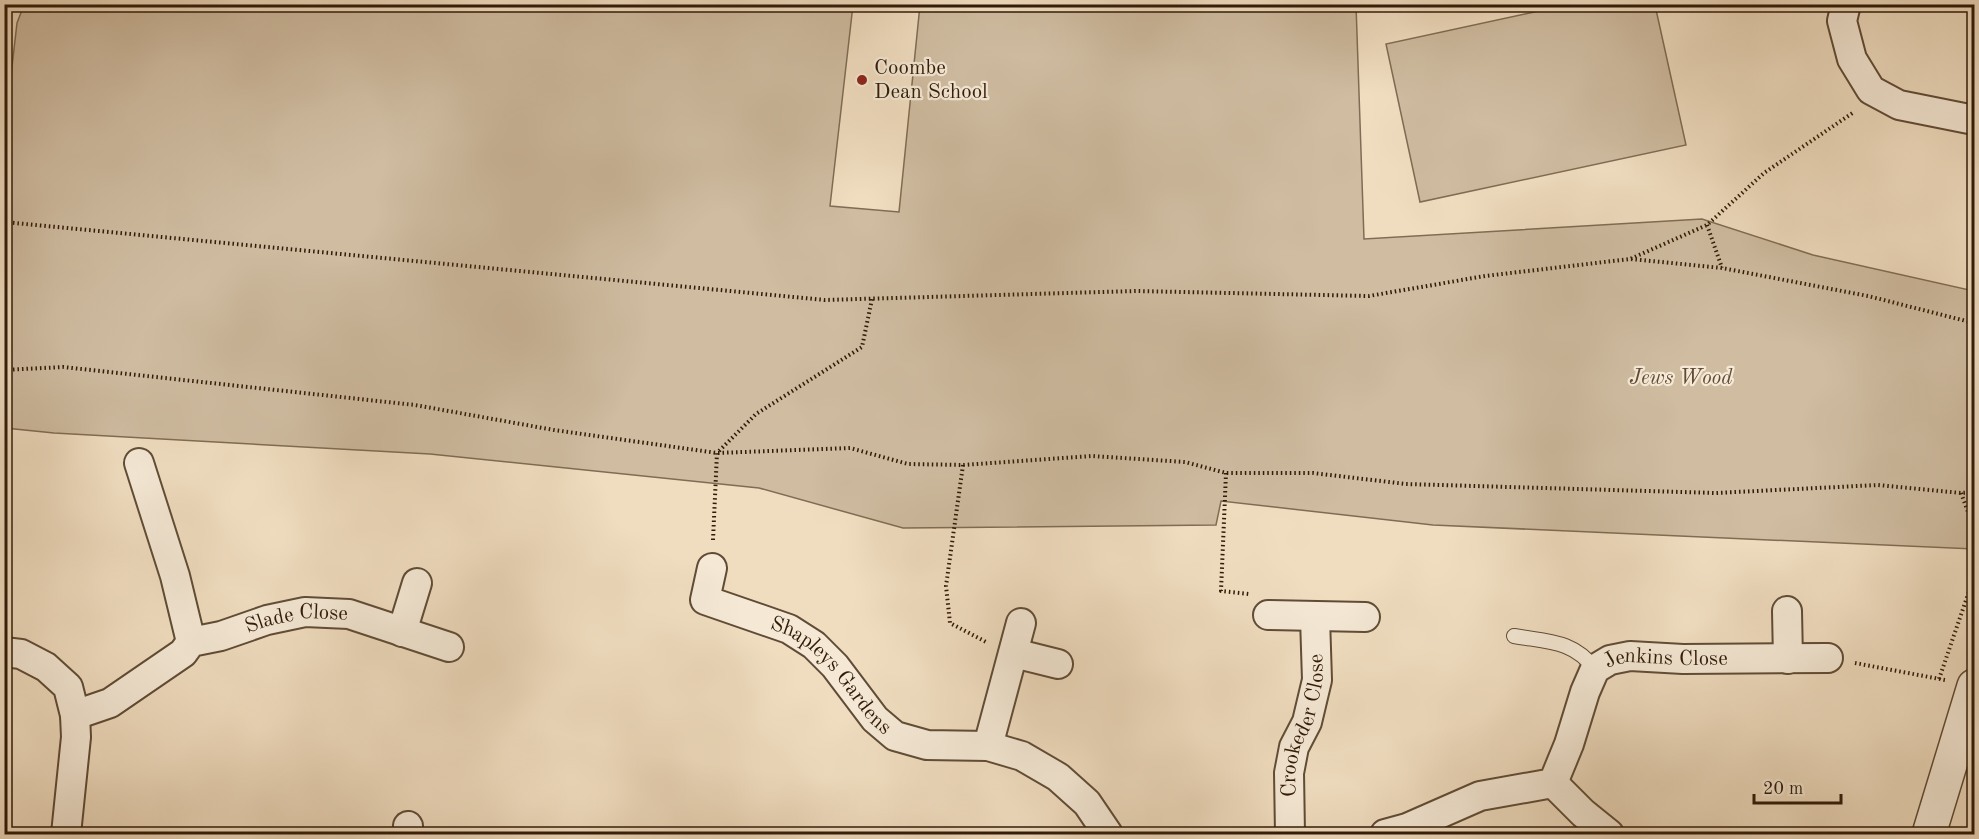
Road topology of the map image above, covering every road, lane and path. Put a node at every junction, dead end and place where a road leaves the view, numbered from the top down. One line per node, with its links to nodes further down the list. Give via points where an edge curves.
1 (1846, 4): 2 (street, via 1842,21 1852,59)
2 (1871, 90): 3 (street, via 1899,105); 5 (path, via 1853,113 1764,173)
3 (1974, 120)
4 (4, 222): 8 (path, via 825,300)
5 (1707, 225): 6 (path); 7 (path)
6 (1630, 259): 7 (path); 8 (path, via 1485,276 1369,296 1136,291)
7 (1722, 268): 9 (path, via 1868,296)
8 (872, 299): 11 (path, via 862,347 756,414)
9 (1974, 322)
10 (4, 370): 11 (path, via 63,367 416,405)
11 (717, 453): 13 (path, via 850,448 908,464); 18 (path)
12 (139, 463): 28 (street, via 175,576)
13 (963, 465): 14 (path, via 1092,456 1185,462); 31 (path, via 946,586 950,623)
14 (1226, 473): 16 (path, via 1313,472 1406,484 1692,493 1878,485); 22 (path, via 1221,591 1273,596)
15 (1974, 492): 16 (path)
16 (1960, 493): 17 (path)
17 (1974, 528)
18 (712, 568): 39 (street, Shapleys Gardens, via 705,600 789,630 814,645 895,736 927,745)
19 (1974, 578): 36 (path)
20 (417, 583): 26 (street)
21 (1787, 611): 33 (street)
22 (1268, 615): 24 (street)
23 (1365, 617): 24 (street)
24 (1315, 618): 43 (street, Crookeder Close, via 1317,680 1289,773)
25 (1021, 623): 31 (street)
26 (402, 632): 28 (street, Slade Close, via 349,614 305,612); 29 (street, Slade Close)
27 (1514, 636): 35 (lane, via 1575,650)
28 (191, 642): 38 (street, via 183,653 110,703)
29 (449, 647)
30 (4, 652): 38 (street, via 21,654 46,667 68,687)
31 (1014, 653): 34 (street); 39 (street)
32 (1828, 658): 33 (street, Jenkins Close); 36 (path)
33 (1788, 659): 35 (street, Jenkins Close, via 1630,656 1610,660)
34 (1058, 664)
35 (1595, 669): 40 (street, Jenkins Close)
36 (1939, 679): 37 (path)
37 (1963, 683): 46 (street)
38 (75, 716): 41 (street)
39 (988, 746): 42 (street, Shapleys Gardens, via 1022,756 1058,777 1088,803)
40 (1553, 783): 44 (street, via 1480,796); 45 (street)
41 (66, 834)
42 (1108, 834)
43 (1290, 834)
44 (1385, 834)
45 (1609, 834)
46 (1929, 834)

